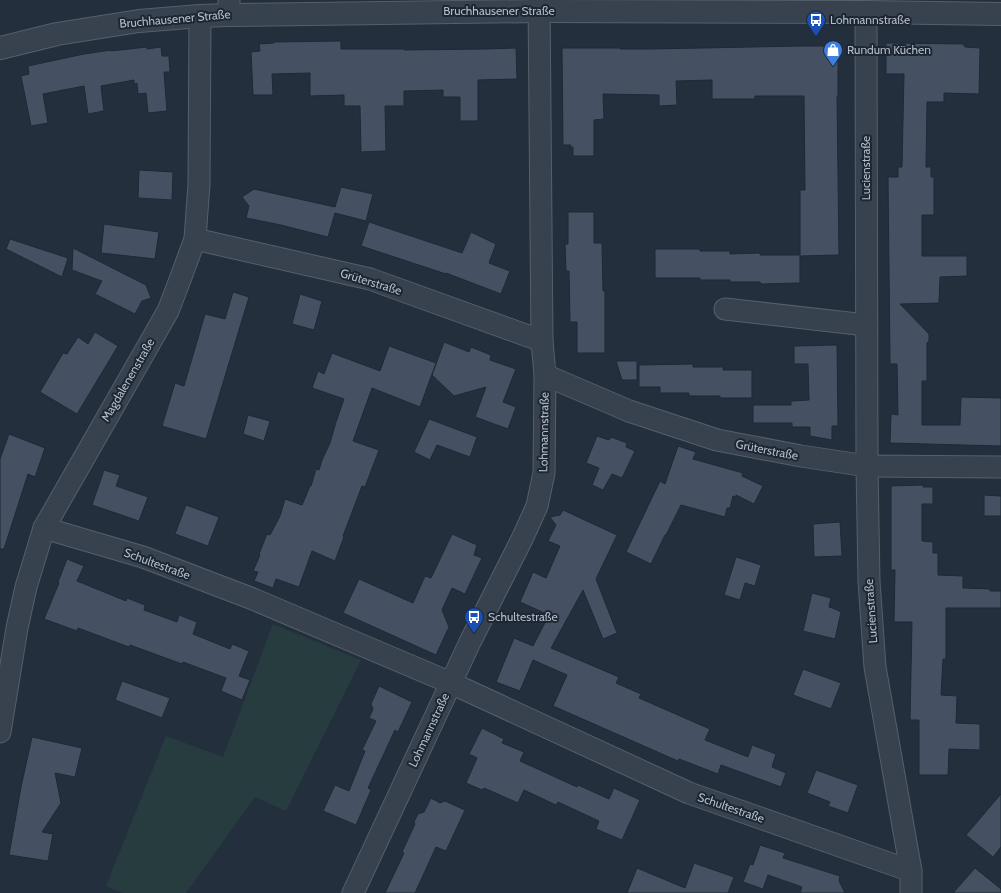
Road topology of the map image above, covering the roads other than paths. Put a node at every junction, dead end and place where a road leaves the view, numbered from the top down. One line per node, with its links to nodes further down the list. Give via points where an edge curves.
1 (539, 5): 2 (street, Bruchhausener Straße); 3 (street, Bruchhausener Straße); 10 (street, Lohmannstraße)
2 (229, 7): 5 (street, Bruchhausener Straße)
3 (866, 12): 4 (street, Bruchhausener Straße); 9 (street, Lucienstraße)
4 (1001, 14)
5 (200, 16): 6 (street, Bruchhausener Straße, via 138,21 57,34); 7 (street, Magdalenenstraße, via 199,184)
6 (0, 48)
7 (195, 239): 10 (street, Grüterstraße, via 370,279); 14 (street, Magdalenenstraße, via 168,311)
8 (725, 309): 9 (street)
9 (866, 325): 12 (street, Lucienstraße)
10 (542, 341): 11 (street, Lohmannstraße)
11 (545, 375): 12 (street, Grüterstraße, via 628,411 717,440); 15 (street, Lohmannstraße, via 544,473 537,506)
12 (867, 466): 13 (street, Grüterstraße); 17 (street, Lucienstraße, via 869,581 875,667)
13 (1001, 467)
14 (44, 528): 15 (street, Schultestraße, via 143,557 273,607); 16 (street, Magdalenenstraße, via 17,628)
15 (451, 683): 17 (street, Schultestraße, via 689,793); 18 (street, Lohmannstraße)
16 (0, 732)
17 (912, 871): 19 (street, Lucienstraße)
18 (353, 893)
19 (911, 893)

